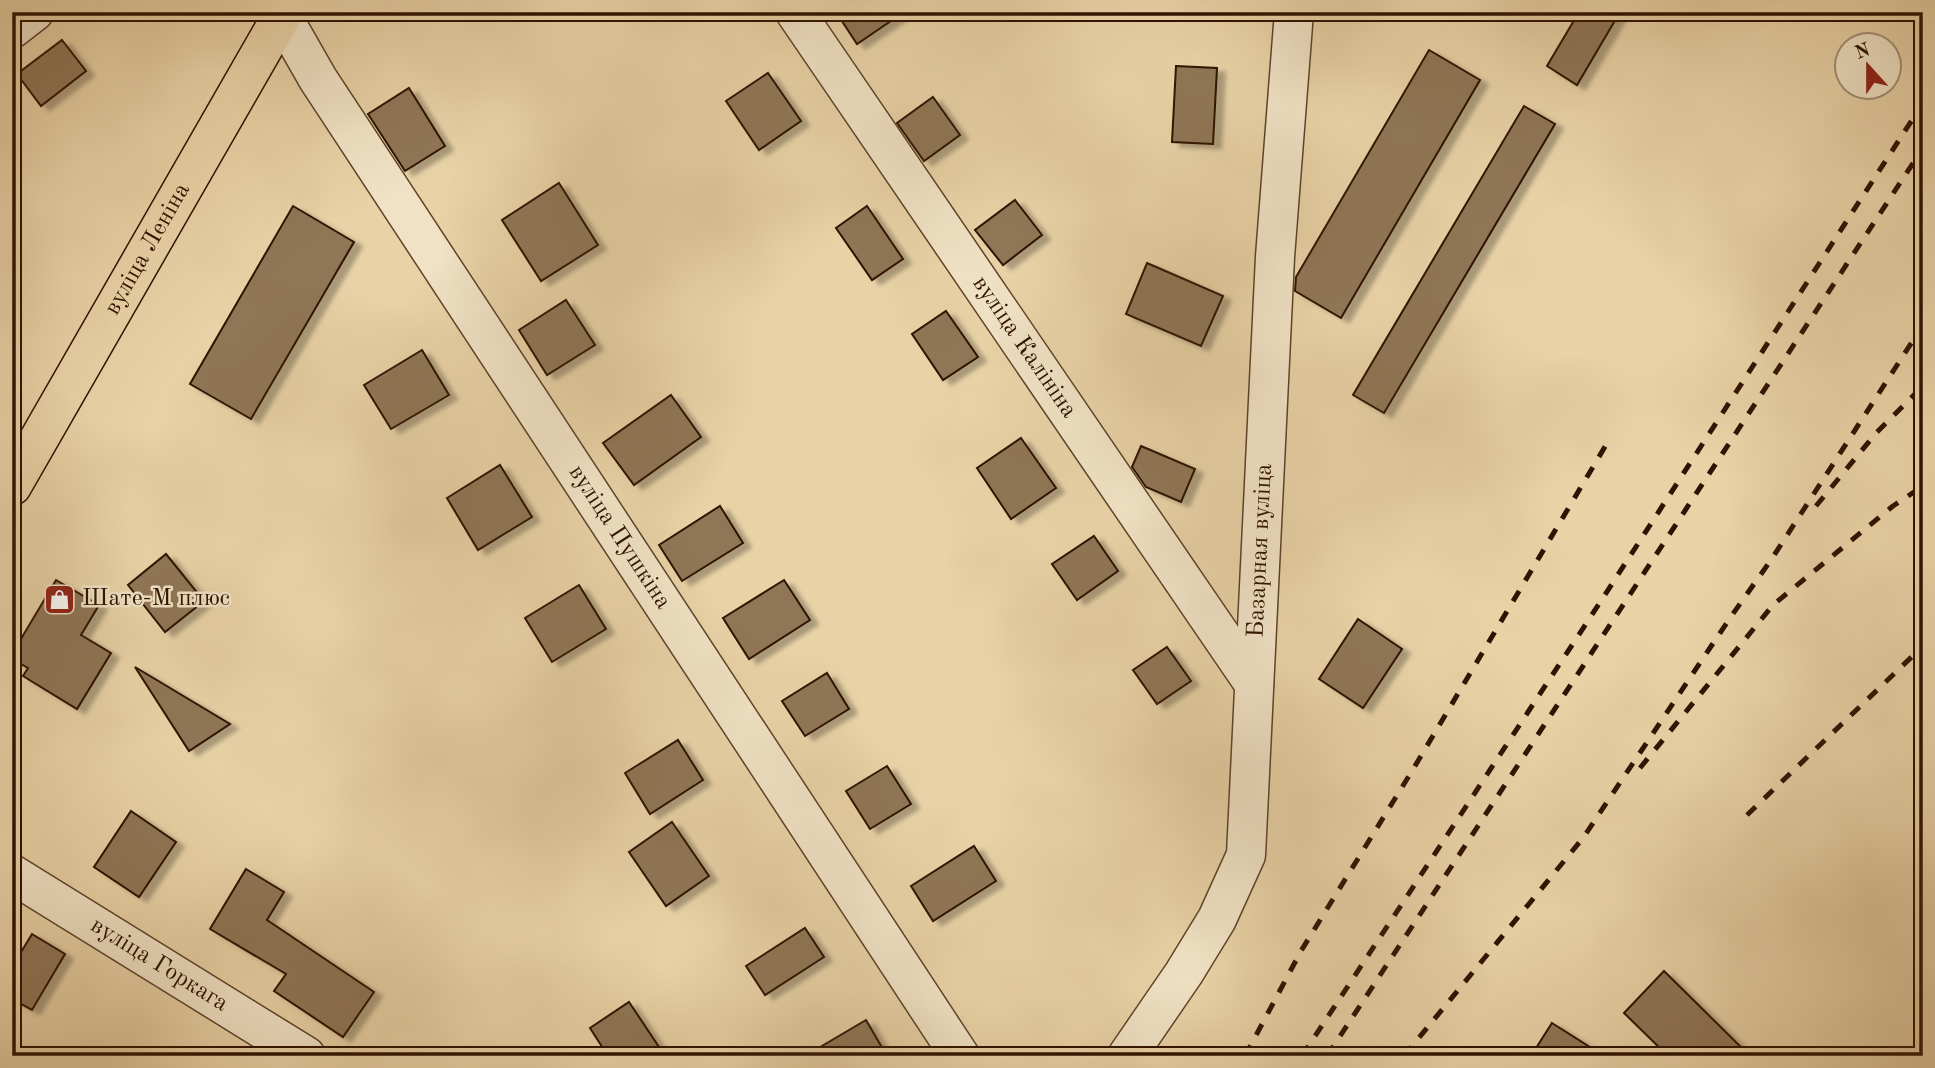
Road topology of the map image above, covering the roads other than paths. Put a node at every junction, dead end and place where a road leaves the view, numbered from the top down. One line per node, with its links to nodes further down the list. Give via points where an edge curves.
1 (34, 12): 5 (street)
2 (794, 12): 7 (street, вуліца Калініна)
3 (1294, 12): 7 (street, Базарная вуліца, via 1275,257)
4 (282, 14): 6 (main road, вуліца Леніна); 10 (street, вуліца Пушкіна, via 326,91)
5 (12, 29)
6 (12, 486)
7 (1254, 684): 11 (street, Базарная вуліца, via 1246,855 1217,919)
8 (12, 874): 9 (street, вуліца Горкага)
9 (306, 1056)
10 (960, 1056)
11 (1127, 1056)

